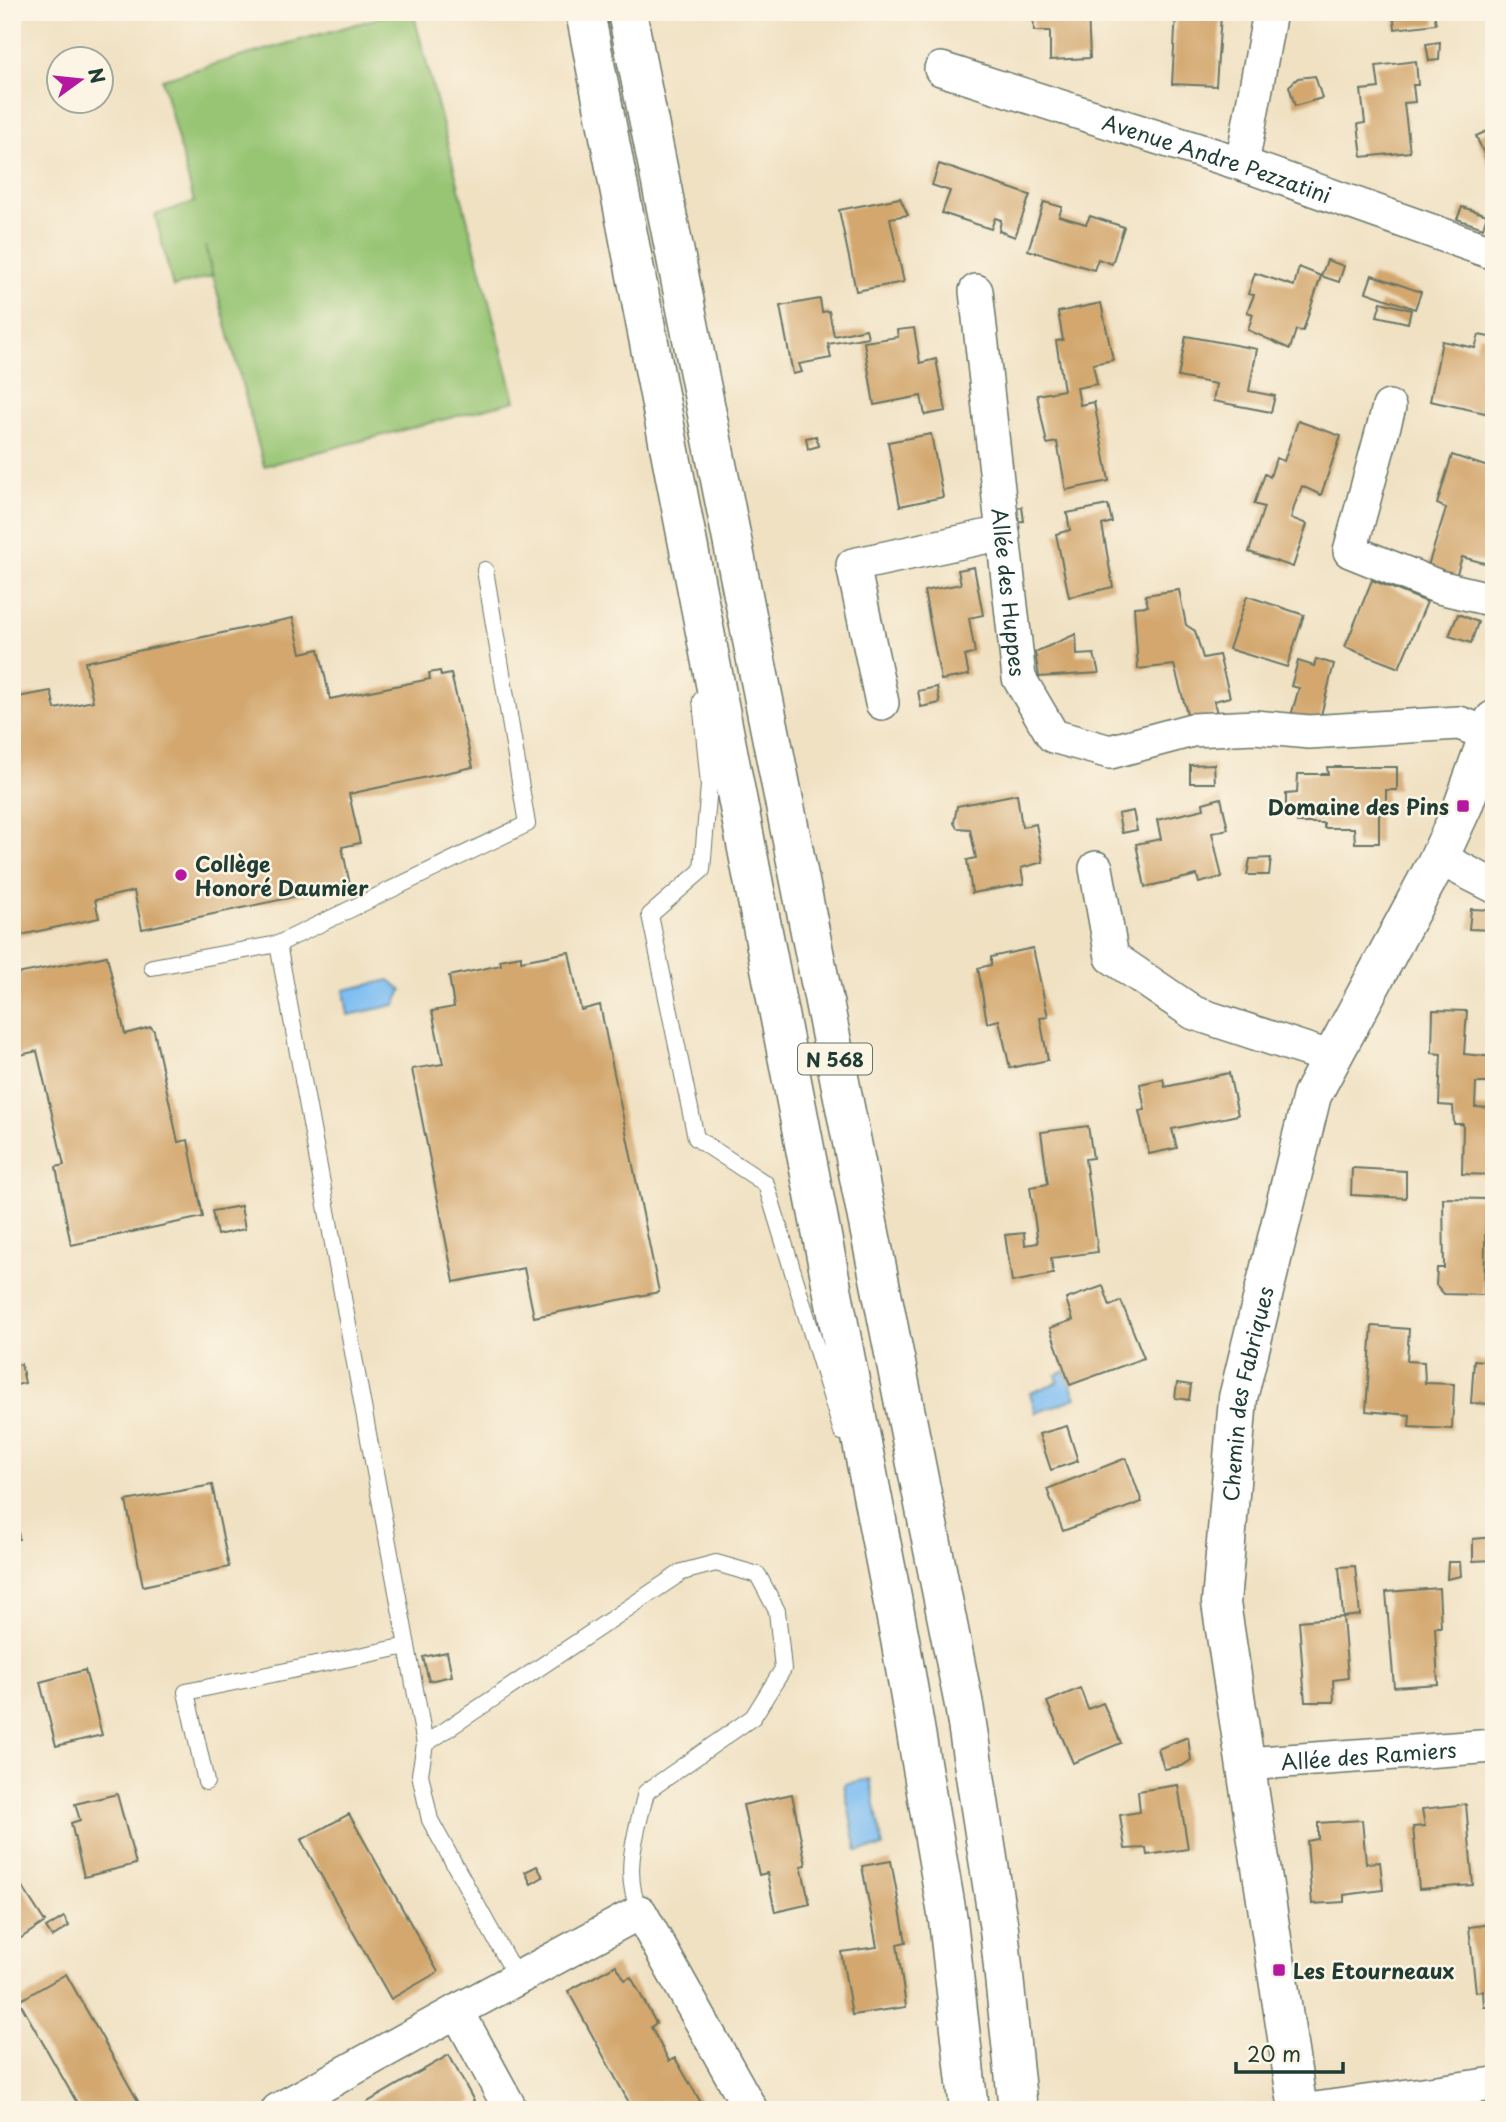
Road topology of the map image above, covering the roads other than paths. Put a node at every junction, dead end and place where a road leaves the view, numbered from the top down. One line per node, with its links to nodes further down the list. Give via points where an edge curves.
1 (585, 12): 9 (main road, N 568)
2 (627, 12): 28 (main road, N 568, via 961,1691)
3 (1270, 12): 5 (street)
4 (941, 69): 5 (street, Avenue Andre Pezzatini)
5 (1242, 164): 6 (street, Avenue Andre Pezzatini)
6 (1494, 253)
7 (976, 291): 10 (street, Allée des Huppes)
8 (1389, 407): 12 (street, via 1350,551 1439,587)
9 (684, 523): 21 (main road, N 568); 21 (lane, via 709,785 702,870 650,915 660,968 696,1138 766,1184)
10 (1003, 533): 13 (street, via 853,565); 14 (street, Allée des Huppes, via 1019,678 1053,736 1110,752 1192,730 1309,732 1459,723)
11 (485, 570): 18 (lane, via 527,824)
12 (1494, 600)
13 (882, 703)
14 (1491, 727): 15 (main road, Chemin des Fabriques)
15 (1439, 858): 17 (street); 20 (main road, Chemin des Fabriques)
16 (1096, 868): 20 (street, via 1112,957 1194,1013)
17 (1494, 886)
18 (278, 944): 19 (lane); 22 (lane)
19 (152, 967)
20 (1332, 1058): 25 (main road, Chemin des Fabriques, via 1312,1095 1238,1398 1221,1603)
21 (893, 1606): 35 (main road, N 568, via 948,1920)
22 (407, 1646): 23 (lane); 26 (lane, via 186,1692)
23 (425, 1744): 27 (lane, via 682,1572 716,1563 758,1576 777,1611 783,1669 753,1717 646,1792 630,1865); 29 (lane, via 420,1774 430,1820)
24 (1494, 1746): 25 (street, Allée des Ramiers)
25 (1245, 1764): 38 (main road, Chemin des Fabriques)
26 (206, 1782)
27 (640, 1912): 29 (street); 34 (street)
28 (999, 1928): 36 (main road, N 568); 37 (main road, via 1023,2000)
29 (517, 1978): 30 (street)
30 (457, 2011): 32 (street); 33 (street)
31 (1494, 2084): 39 (street)
32 (278, 2110)
33 (511, 2110)
34 (751, 2110)
35 (969, 2110)
36 (1018, 2110)
37 (1040, 2110)
38 (1298, 2110)
39 (1308, 2110)

